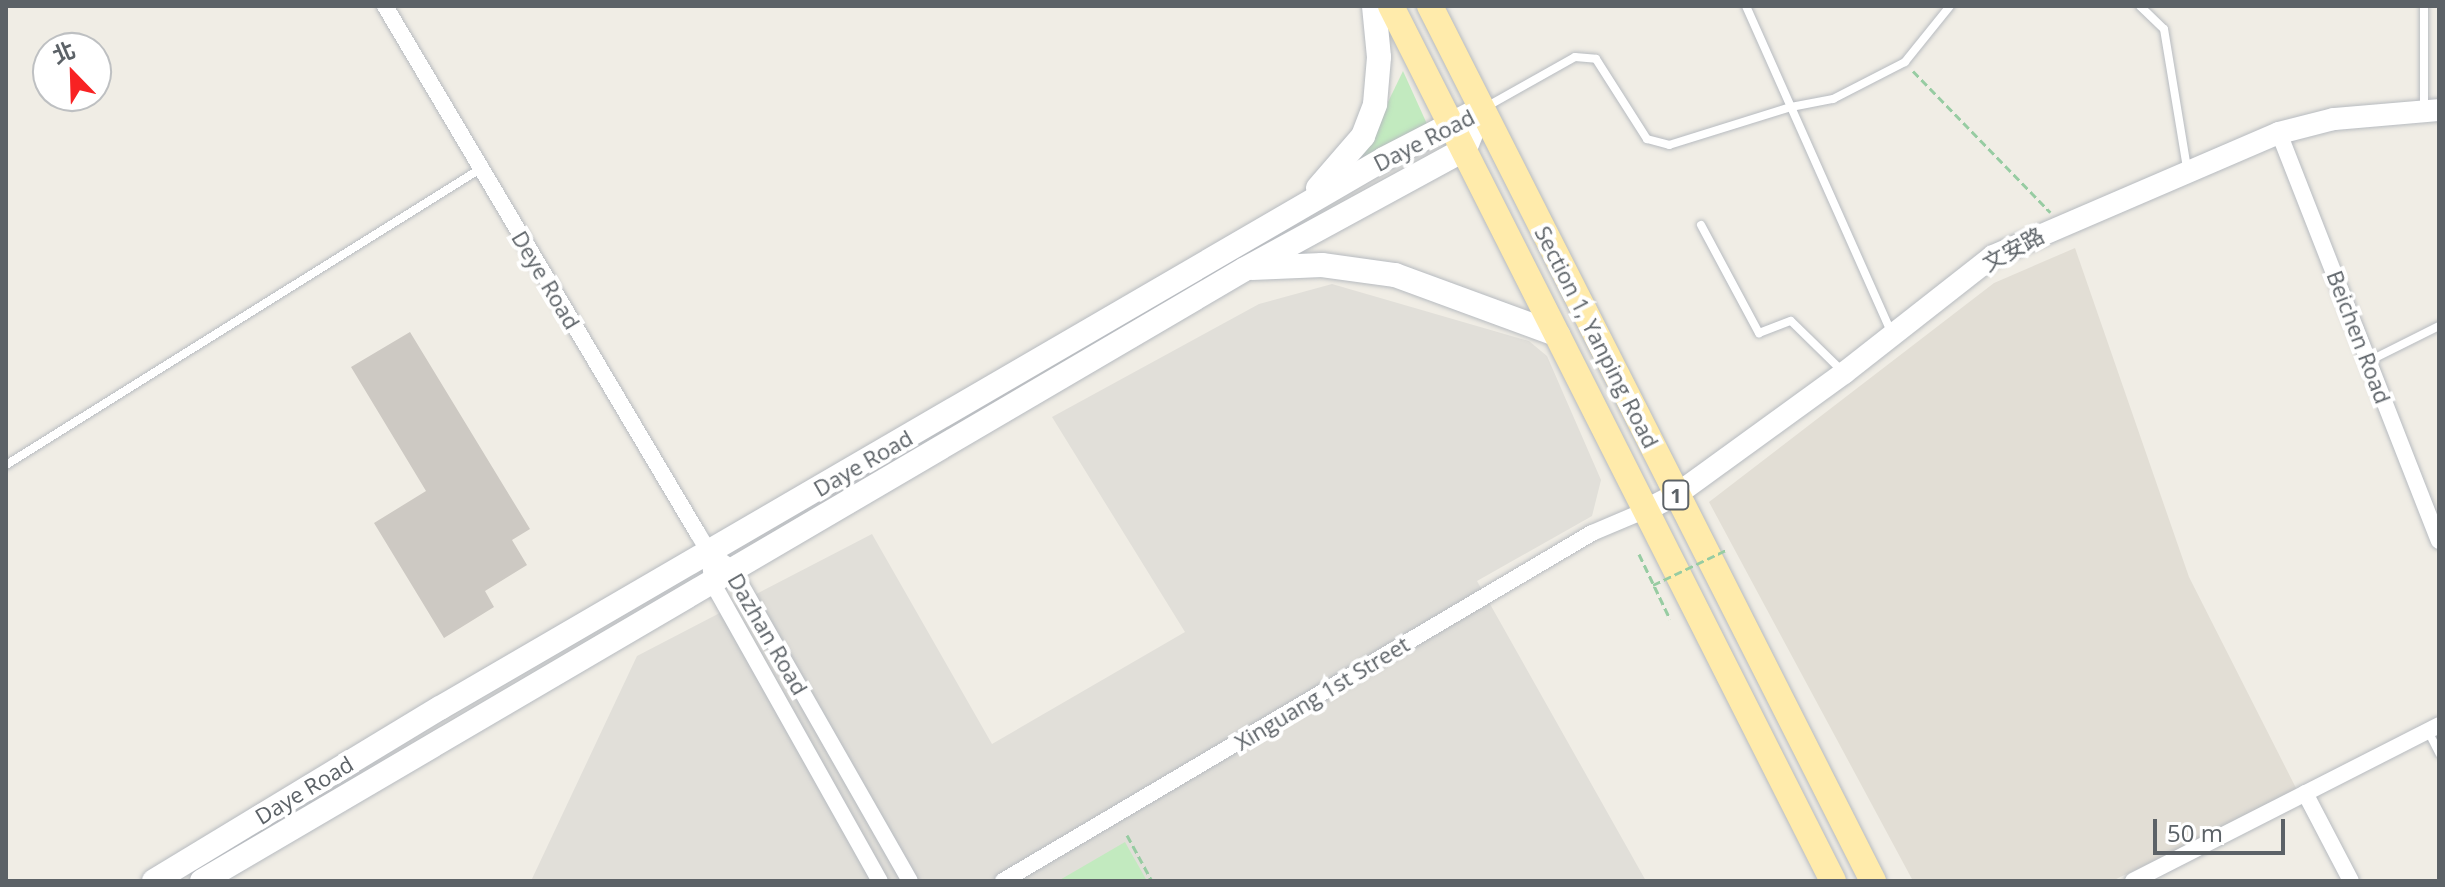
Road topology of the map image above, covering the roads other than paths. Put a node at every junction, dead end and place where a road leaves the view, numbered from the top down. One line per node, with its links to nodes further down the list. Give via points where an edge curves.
1 (385, 6): 15 (street, Deye Road)
2 (1374, 6): 17 (main road, via 1375,104 1363,136)
3 (1391, 6): 12 (main road, Section 1, Yanping Road / 1)
4 (1430, 6): 10 (main road, Section 1, Yanping Road / 1)
5 (1746, 6): 9 (lane)
6 (1950, 6): 9 (lane, via 1905,62 1833,99)
7 (2140, 6): 16 (lane, via 2164,29)
8 (2424, 6): 11 (lane)
9 (1791, 107): 10 (lane, via 1669,145 1647,139 1596,59 1575,57); 23 (lane)
10 (1481, 109): 12 (main road, Daye Road); 14 (main road, Daye Road); 29 (main road, Section 1, Yanping Road / 1)
11 (2431, 109): 13 (street, 文安路, via 2334,119)
12 (1451, 123): 14 (main road, Section 1, Yanping Road / 1); 17 (main road, Daye Road)
13 (2279, 133): 16 (street, 文安路); 24 (street, Beichen Road)
14 (1465, 149): 19 (main road, Daye Road); 22 (main road, Section 1, Yanping Road / 1)
15 (480, 169): 27 (lane); 32 (street, Deye Road)
16 (2187, 170): 23 (street, 文安路, via 1993,256)
17 (1292, 215): 21 (main road, Daye Road)
18 (1701, 225): 25 (lane, via 1759,333 1791,321)
19 (1245, 269): 21 (main road, Daye Road); 22 (main road, via 1322,265 1395,275)
20 (2439, 326): 24 (lane)
21 (1123, 327): 26 (main road, Daye Road); 28 (main road, Daye Road)
22 (1558, 335): 30 (main road, Section 1, Yanping Road / 1)
23 (1893, 335): 25 (street, 文安路)
24 (2369, 361): 31 (street, Beichen Road)
25 (1844, 373): 29 (street, 文安路)
26 (866, 461): 28 (main road); 32 (main road, Daye Road)
27 (6, 465)
28 (880, 482): 33 (main road, Daye Road)
29 (1676, 495): 30 (street, 文安路); 39 (main road, Section 1, Yanping Road / 1)
30 (1644, 511): 44 (street, Xinguang 1st Street, via 1592,533); 45 (main road, Section 1, Yanping Road / 1)
31 (2439, 541)
32 (709, 552): 33 (street, Dazhan Road); 34 (main road, Daye Road)
33 (722, 576): 36 (main road, Daye Road); 42 (street, Dazhan Road); 43 (street, Dazhan Road)
34 (440, 708): 36 (main road); 40 (main road, Daye Road)
35 (2433, 728): 37 (lane); 38 (street)
36 (453, 732): 41 (main road, Daye Road)
37 (2439, 753)
38 (2305, 793): 46 (street); 47 (street)
39 (1871, 880)
40 (154, 881)
41 (202, 881)
42 (880, 881)
43 (910, 881)
44 (1003, 881)
45 (1833, 881)
46 (2133, 881)
47 (2351, 881)

